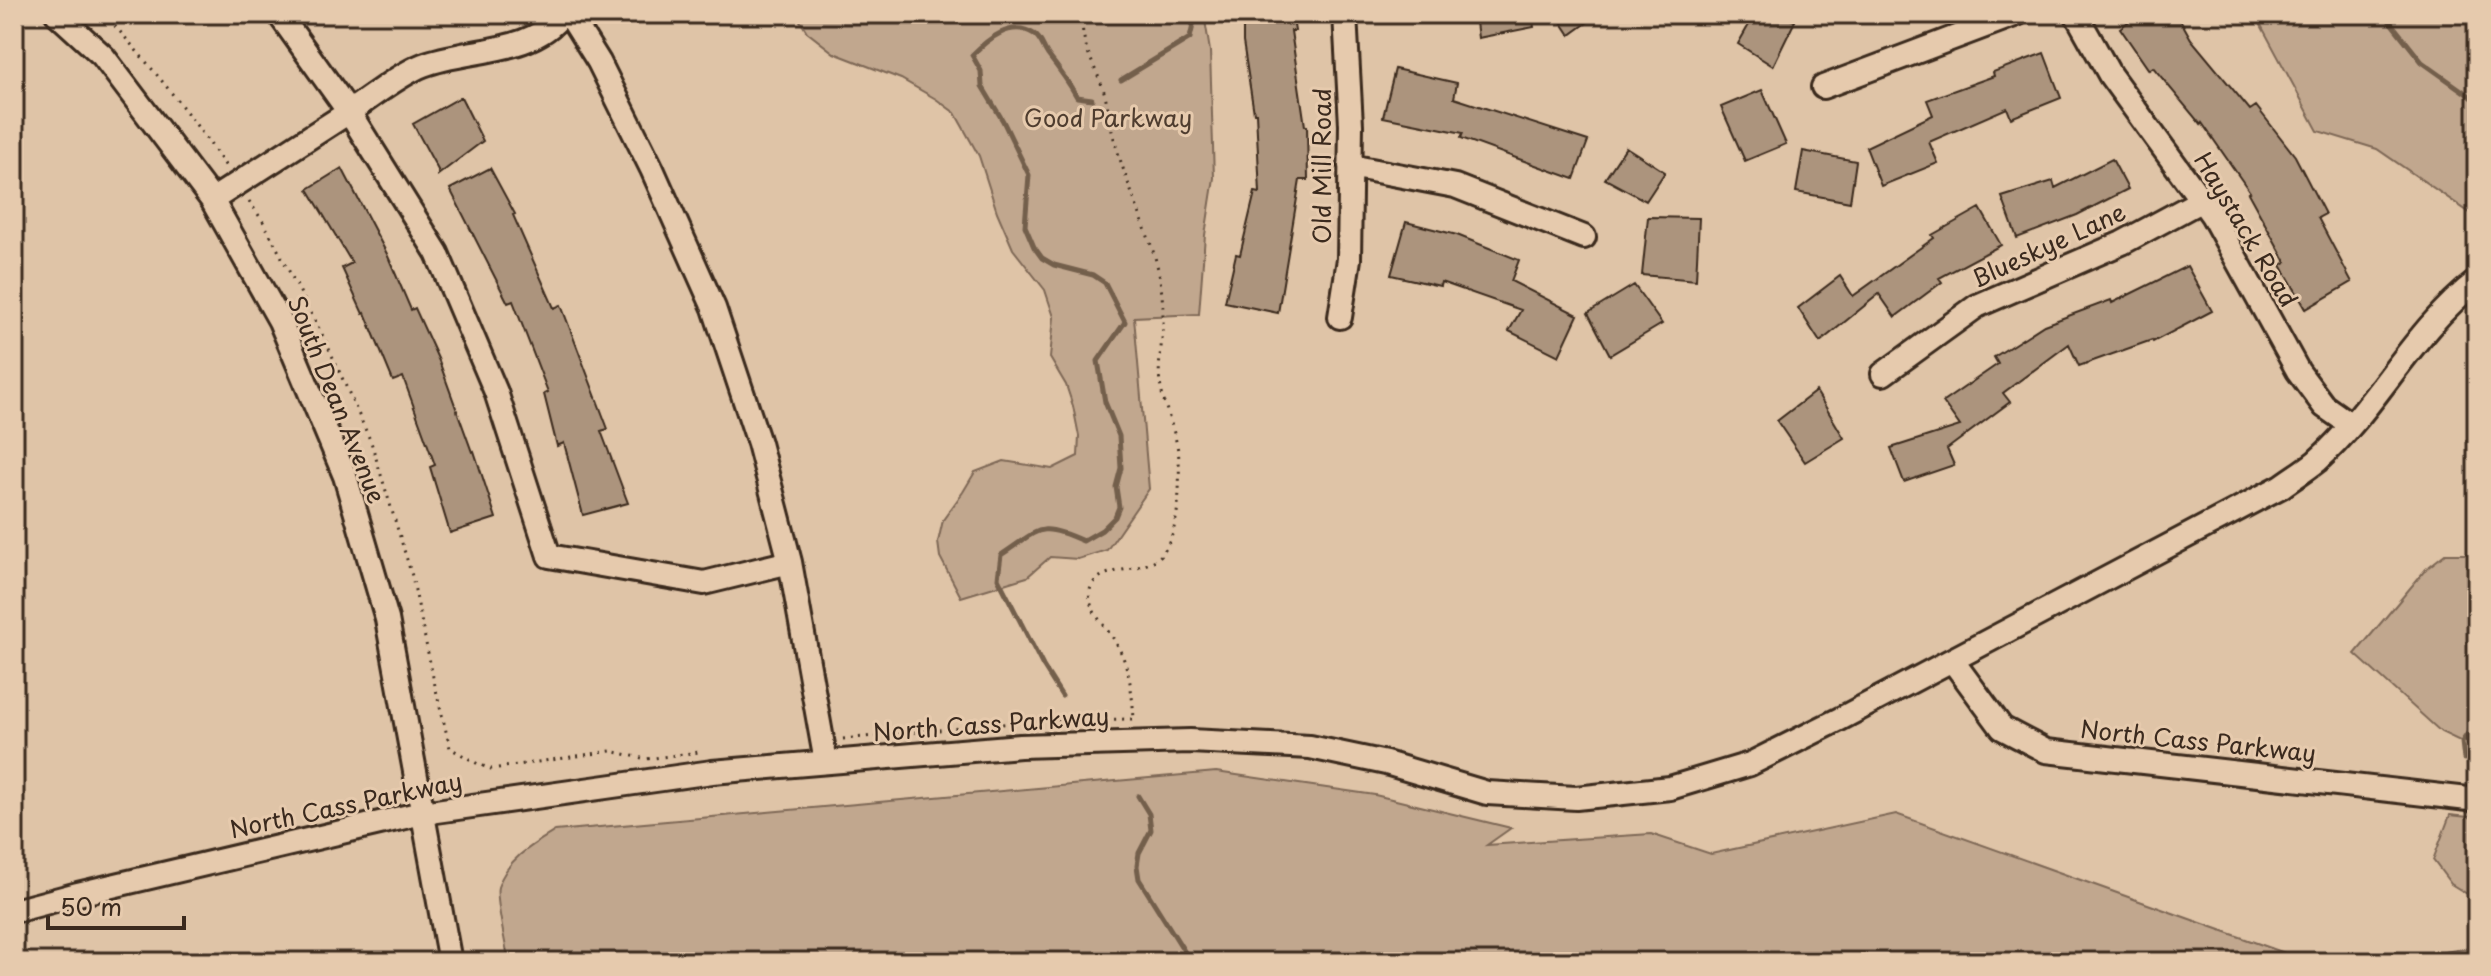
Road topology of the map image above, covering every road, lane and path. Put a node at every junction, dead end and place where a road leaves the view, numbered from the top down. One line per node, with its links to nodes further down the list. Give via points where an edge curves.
1 (57, 14): 12 (street, South Dean Avenue, via 103,56)
2 (279, 14): 10 (street)
3 (562, 14): 10 (street, via 523,41 421,65)
4 (569, 14): 19 (street, via 652,169 714,308 759,443)
5 (1082, 14): 21 (path, via 1114,141 1161,281 1160,381 1179,456 1175,519 1162,553 1141,568 1108,572 1091,588 1095,612 1126,663)
6 (1345, 14): 11 (street, Old Mill Road)
7 (2017, 14): 9 (street)
8 (2076, 14): 13 (street, Haystack Road, via 2110,75)
9 (1823, 87)
10 (349, 112): 12 (street); 19 (street, via 437,253 496,392 549,556 704,583)
11 (1350, 166): 14 (street, via 1455,186); 16 (street, Old Mill Road, via 1349,259)
12 (212, 200): 24 (street, South Dean Avenue, via 280,321 345,476 387,619)
13 (2202, 200): 17 (street, Blueskye Lane, via 2122,243 1977,306); 18 (street, Haystack Road, via 2298,371 2324,406)
14 (1584, 237)
15 (2477, 281): 18 (street, North Cass Parkway, via 2419,339)
16 (1340, 317)
17 (1883, 374)
18 (2351, 425): 20 (street, North Cass Parkway, via 2282,486)
19 (790, 562): 22 (street)
20 (1952, 660): 21 (street, North Cass Parkway, via 1750,764 1670,788 1576,798 1487,793 1310,747); 23 (street, North Cass Parkway, via 2002,728 2046,751)
21 (1135, 743): 22 (street, North Cass Parkway, via 1020,746)
22 (826, 762): 24 (street, North Cass Parkway, via 712,772)
23 (2477, 800)
24 (422, 813): 25 (street, North Cass Parkway); 26 (street, South Dean Avenue)
25 (14, 911)
26 (450, 962)

